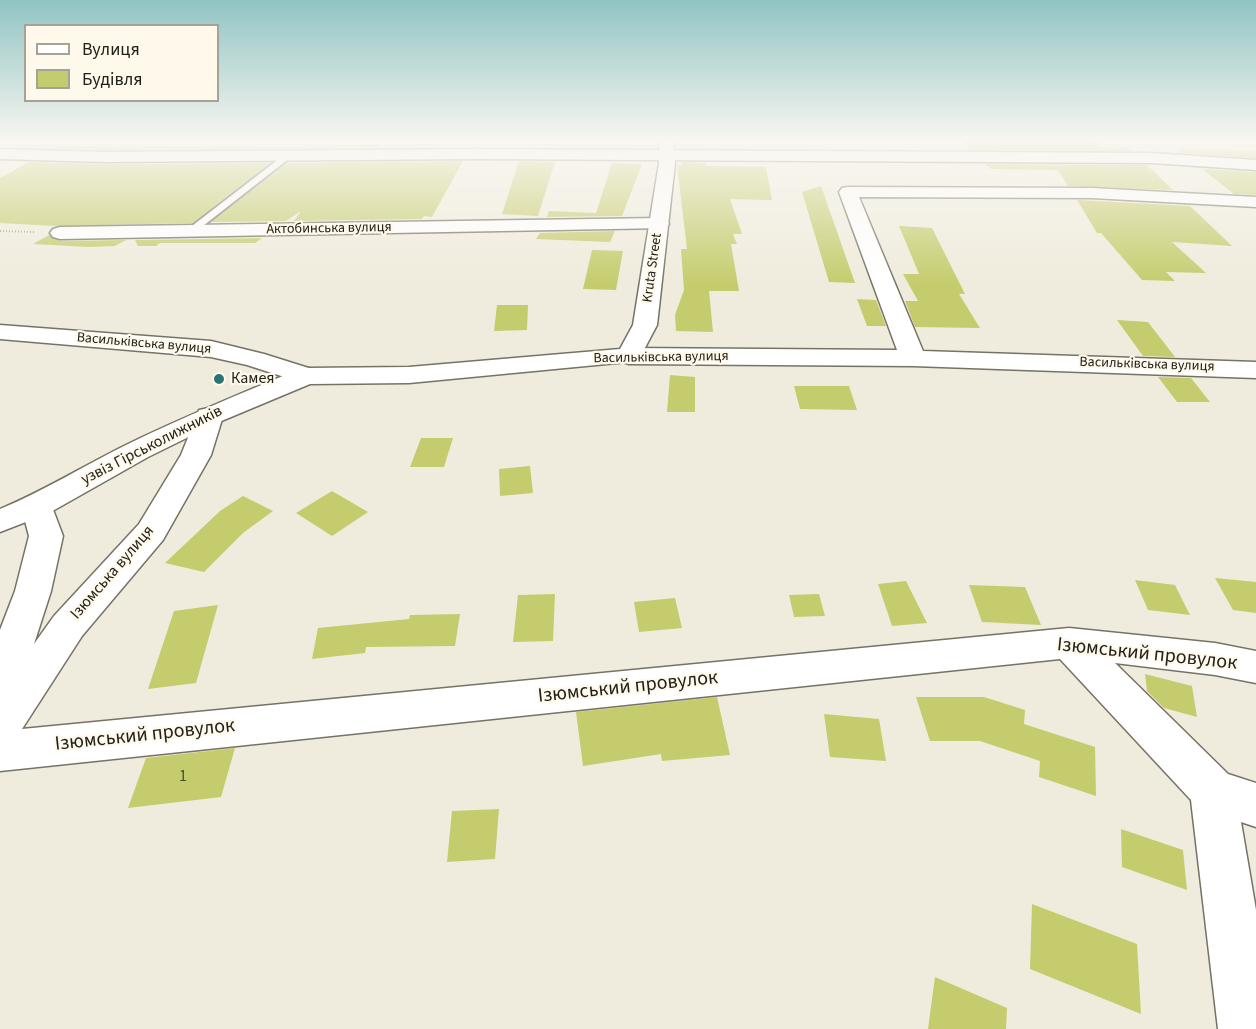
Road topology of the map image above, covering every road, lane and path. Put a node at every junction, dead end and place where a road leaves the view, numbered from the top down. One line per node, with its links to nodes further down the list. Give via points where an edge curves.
1 (247, 188): 6 (lane)
2 (662, 188): 4 (street, Kruta Street)
3 (1256, 202): 10 (street, via 1092,193 848,192)
4 (659, 224): 6 (street, Актобинська вулиця); 9 (street, Kruta Street, via 645,325)
5 (0, 231): 7 (path)
6 (191, 231): 7 (street, Актобинська вулиця)
7 (60, 233)
8 (0, 332): 12 (street, Васильківська вулиця, via 211,349)
9 (629, 356): 10 (street, Васильківська вулиця); 12 (street, Васильківська вулиця, via 409,375)
10 (913, 358): 11 (street, Васильківська вулиця)
11 (1256, 370)
12 (306, 376): 13 (street, узвіз Гірськолижників)
13 (209, 416): 14 (street, узвіз Гірськолижників); 18 (street, Ізюмська вулиця, via 196,455 151,532 68,626)
14 (37, 506): 15 (street, узвіз Гірськолижників); 18 (street, via 46,536 33,591 5,671)
15 (0, 520)
16 (1070, 643): 17 (street, Ізюмський провулок); 18 (street, Ізюмський провулок); 19 (street)
17 (1256, 667)
18 (1, 733)
19 (1234, 798): 20 (street)
20 (1247, 1029)

